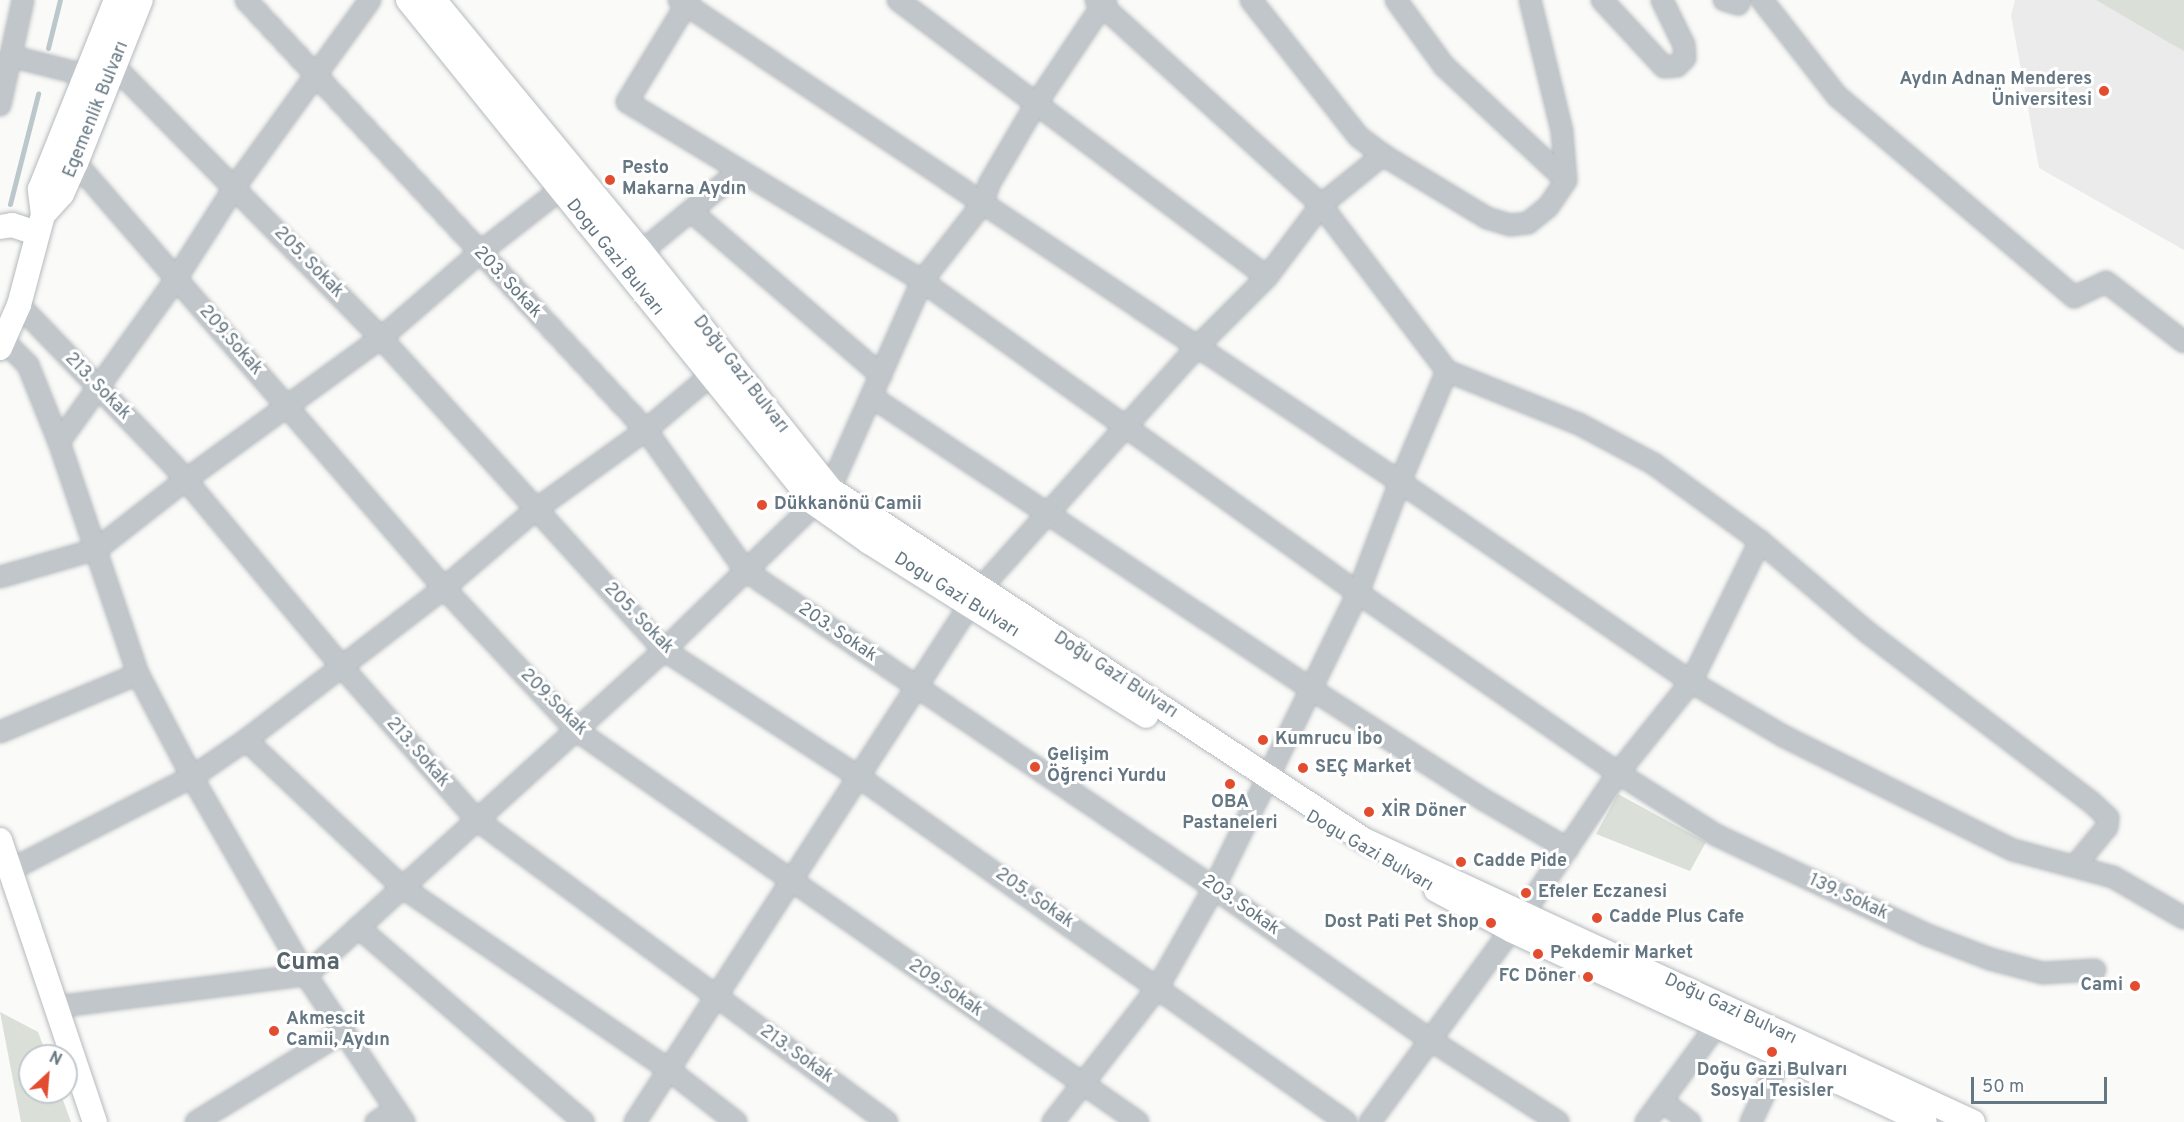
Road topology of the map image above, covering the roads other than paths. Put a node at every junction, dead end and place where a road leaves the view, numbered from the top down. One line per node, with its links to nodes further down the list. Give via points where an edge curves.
1 (23, 0): 19 (street)
2 (116, 0): 22 (main road, Egemenlik Bulvarı)
3 (141, 0): 20 (main road, Egemenlik Bulvarı)
4 (246, 0): 21 (street, 203. Sokak)
5 (370, 0): 21 (street)
6 (408, 0): 30 (main road, Dogu Gazi Bulvarı)
7 (434, 0): 36 (main road, Doğu Gazi Bulvarı)
8 (898, 0): 23 (street)
9 (1251, 0): 25 (street, via 1359,137)
10 (1396, 0): 28 (street, via 1444,66)
11 (1530, 0): 28 (street, via 1562,131)
12 (1602, 0): 13 (street, via 1664,67 1677,66 1685,58 1684,45)
13 (1662, 0)
14 (1724, 0): 15 (street, via 1738,4)
15 (1740, 0)
16 (1762, 0): 45 (street, via 1837,96 2074,297 2106,282)
17 (685, 2): 27 (street, 139. Sokak, via 627,102); 31 (street)
18 (1102, 2): 23 (street); 32 (street)
19 (5, 64): 22 (street); 24 (street)
20 (114, 67): 22 (street); 26 (main road, Egemenlik Bulvarı); 29 (street, 205. Sokak)
21 (315, 74): 29 (street); 37 (street, 203. Sokak)
22 (85, 75): 34 (main road, Egemenlik Bulvarı, via 40,189)
23 (1036, 104): 31 (street, via 989,184); 39 (street)
24 (0, 105)
25 (1383, 155): 28 (street, via 1487,218 1510,225 1528,223 1548,207); 32 (street)
26 (76, 163): 34 (main road, Egemenlik Bulvarı, via 62,194); 40 (street, 209.Sokak)
27 (738, 171): 33 (street); 41 (street, 139. Sokak)
28 (1566, 180)
29 (234, 188): 40 (street); 43 (street, 205. Sokak)
30 (560, 190): 37 (street); 38 (main road, Dogu Gazi Bulvarı)
31 (983, 203): 41 (street); 46 (street)
32 (1321, 205): 39 (street); 47 (street)
33 (692, 212): 36 (street); 48 (street)
34 (39, 224): 35 (main road); 42 (main road, Egemenlik Bulvarı)
35 (0, 227)
36 (641, 251): 38 (street); 58 (main road, Doğu Gazi Bulvarı)
37 (478, 253): 43 (street); 54 (street, 203. Sokak)
38 (622, 268): 49 (main road, Dogu Gazi Bulvarı)
39 (1267, 276): 46 (street)
40 (176, 279): 50 (street); 52 (street, 209.Sokak)
41 (922, 281): 48 (street); 53 (street, 139. Sokak)
42 (19, 305): 44 (main road, Egemenlik Bulvarı); 50 (street, 213. Sokak)
43 (381, 338): 52 (street); 59 (street, 205. Sokak)
44 (1, 341): 55 (street, via 28,365)
45 (2184, 342)
46 (1196, 348): 53 (street); 57 (street)
47 (1446, 371): 57 (street); 61 (street, via 1579,424 1654,464)
48 (881, 375): 51 (street)
49 (710, 376): 54 (street); 58 (main road, Dogu Gazi Bulvarı)
50 (97, 387): 55 (street); 56 (street, 213. Sokak)
51 (872, 398): 58 (street); 60 (street)
52 (285, 406): 56 (street); 65 (street, 209.Sokak)
53 (1126, 426): 60 (street); 66 (street, 139. Sokak)
54 (646, 430): 59 (street); 63 (street, 203. Sokak)
55 (59, 442): 62 (street)
56 (184, 481): 62 (street); 69 (street, 213. Sokak)
57 (1400, 482): 66 (street); 71 (street)
58 (822, 496): 63 (street); 67 (main road, Doğu Gazi Bulvarı)
59 (535, 510): 65 (street); 68 (street, 205. Sokak)
60 (1047, 513): 67 (street); 73 (street)
61 (1760, 541): 71 (street); 84 (street, via 1867,632 2108,818 2107,827)
62 (97, 549): 64 (street); 70 (street)
63 (746, 571): 68 (street); 72 (street, 203. Sokak)
64 (0, 577)
65 (444, 588): 69 (street); 74 (street, 209.Sokak)
66 (1358, 593): 73 (street); 77 (street, 139. Sokak)
67 (975, 596): 72 (street); 80 (main road, Doğu Gazi Bulvarı)
68 (664, 650): 74 (street); 79 (street, 205. Sokak)
69 (343, 668): 76 (street); 81 (street, 213. Sokak)
70 (138, 674): 75 (street); 78 (street)
71 (1690, 682): 77 (street); 84 (street, via 1783,736 2013,850)
72 (915, 686): 79 (street); 88 (street, 203. Sokak)
73 (1311, 689): 80 (street); 83 (street)
74 (576, 730): 81 (street); 86 (street, 209.Sokak)
75 (0, 732)
76 (246, 740): 78 (street); 87 (street)
77 (1618, 773): 83 (street); 92 (street, 139. Sokak, via 1716,835 1953,946 2043,973)
78 (192, 777): 85 (street); 93 (street)
79 (859, 777): 86 (street); 94 (street, 205. Sokak)
80 (1264, 783): 88 (street); 90 (main road, Doğu Gazi Bulvarı)
81 (477, 820): 87 (street); 95 (street, 213. Sokak)
82 (0, 840): 85 (main road)
83 (1568, 849): 90 (street)
84 (2075, 866): 89 (street, via 2113,877)
85 (9, 870): 96 (main road)
86 (790, 881): 95 (street); 102 (street, 209.Sokak)
87 (402, 887): 91 (street); 101 (street)
88 (1214, 888): 94 (street); 99 (street, 203. Sokak)
89 (2184, 918)
90 (1517, 922): 97 (main road); 99 (street); 100 (main road, Doğu Gazi Bulvarı)
91 (358, 927): 93 (street); 108 (street)
92 (2095, 970)
93 (306, 975): 96 (street); 98 (street)
94 (1158, 987): 102 (street); 114 (street, 205. Sokak)
95 (716, 997): 101 (street); 111 (street, 213. Sokak)
96 (55, 1006): 105 (main road)
97 (1716, 1025): 100 (main road); 103 (street)
98 (343, 1032): 104 (street); 106 (street)
99 (1432, 1041): 115 (street); 116 (street, 203. Sokak)
100 (1778, 1047): 119 (street); 120 (main road); 121 (main road, Doğu Gazi Bulvarı)
101 (669, 1070): 109 (street); 110 (street)
102 (1081, 1084): 112 (street); 113 (street, 209.Sokak)
103 (1663, 1102): 117 (street); 118 (street)
104 (400, 1116): 107 (street)
105 (95, 1122)
106 (196, 1122)
107 (376, 1122)
108 (584, 1122)
109 (636, 1122)
110 (736, 1122)
111 (887, 1122)
112 (1053, 1122)
113 (1138, 1122)
114 (1346, 1122)
115 (1370, 1122)
116 (1558, 1122)
117 (1646, 1122)
118 (1690, 1122)
119 (1751, 1122)
120 (1925, 1122)
121 (1973, 1122)

